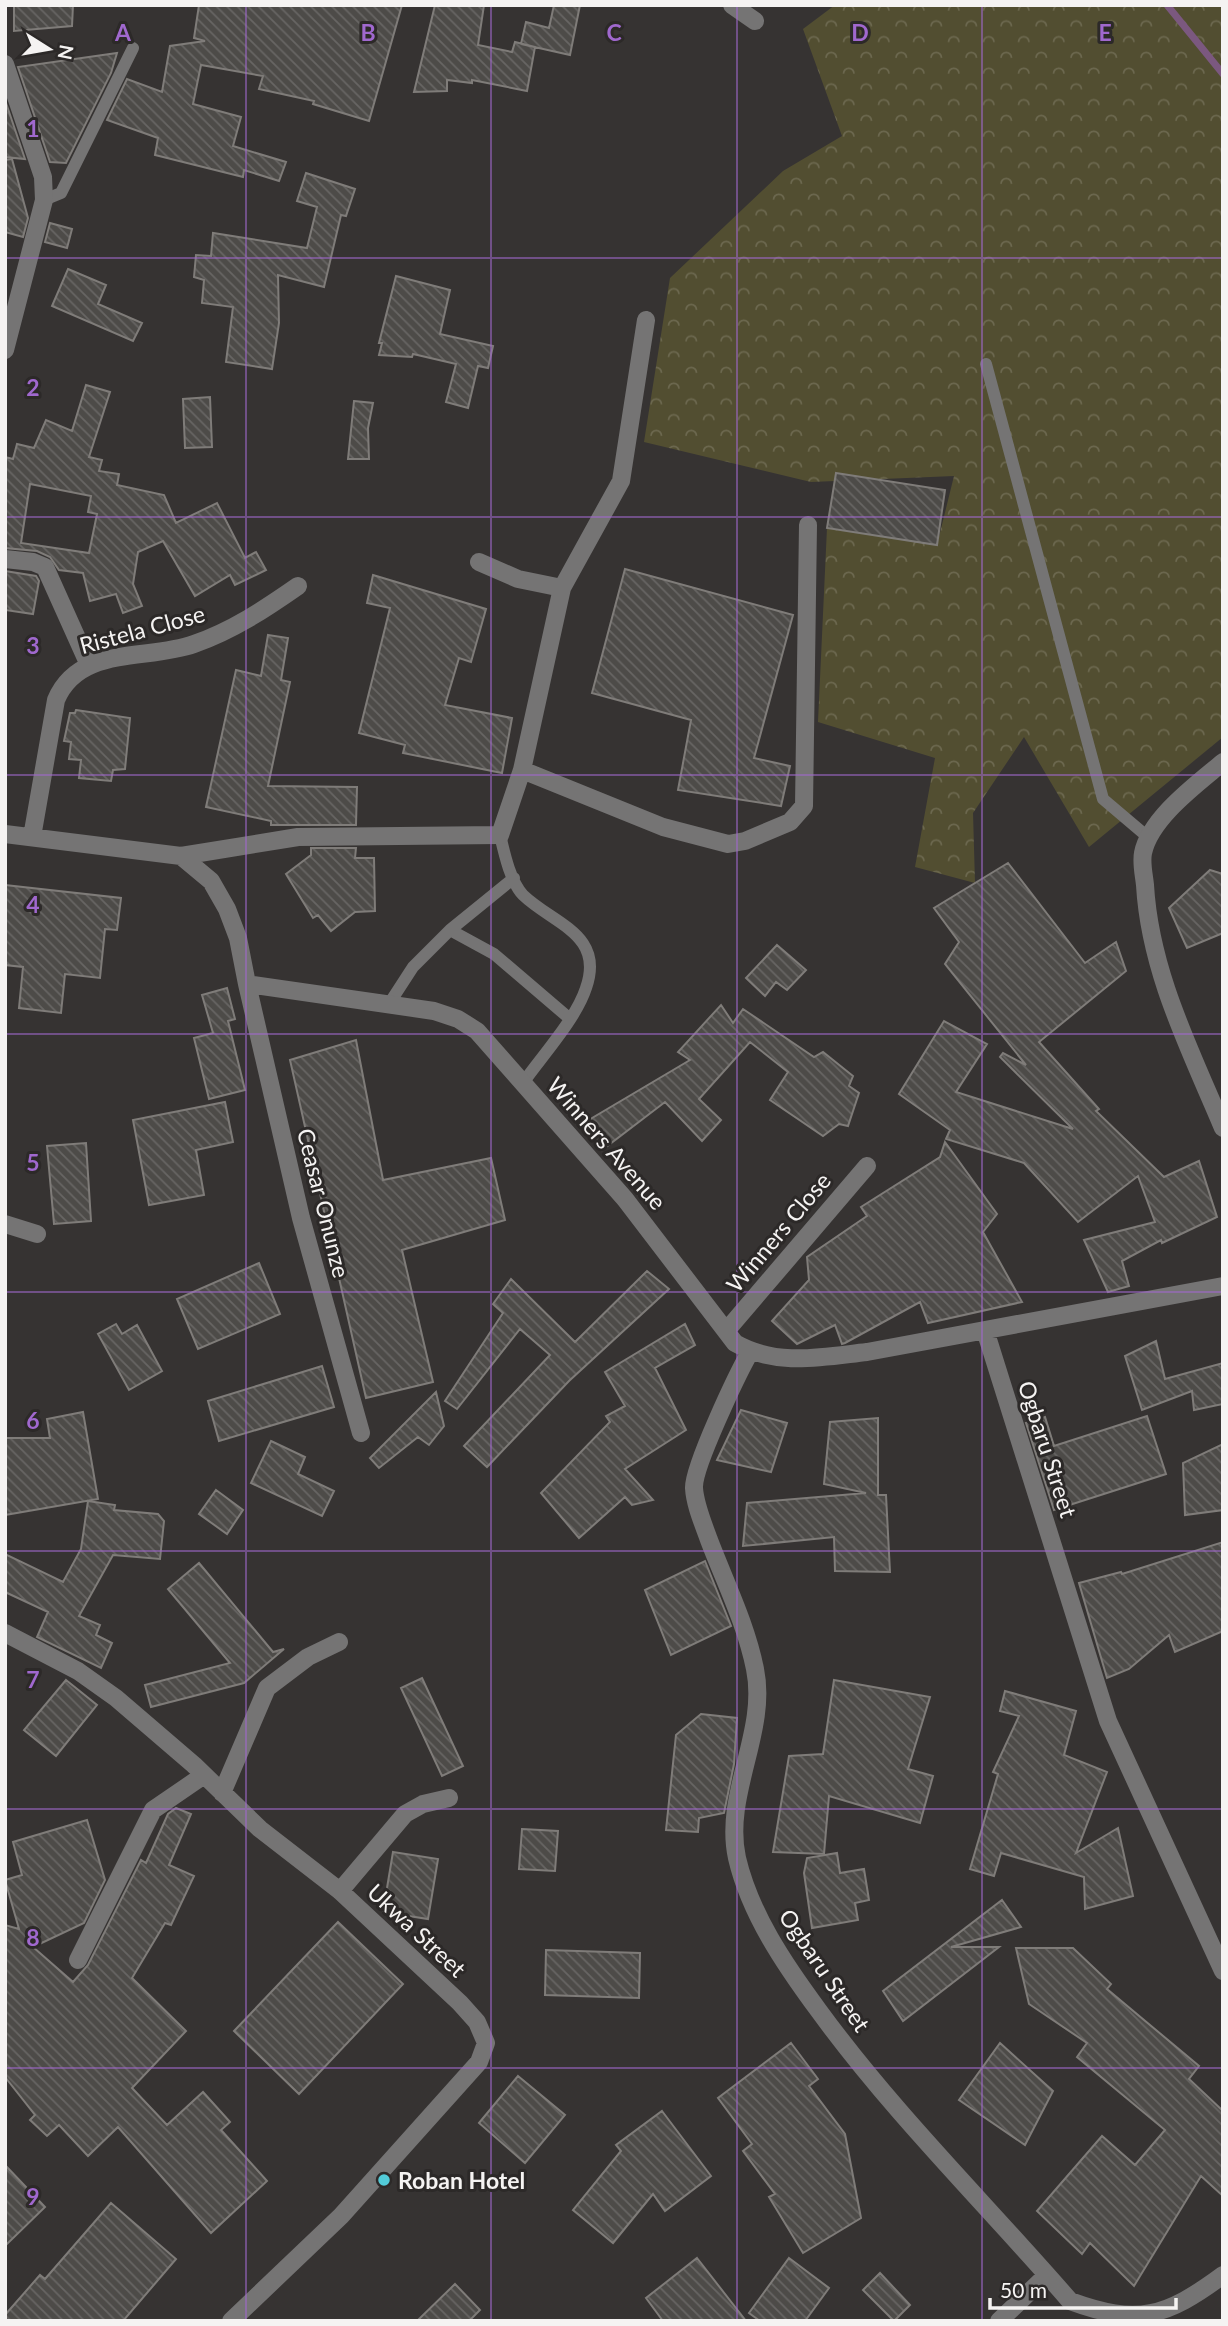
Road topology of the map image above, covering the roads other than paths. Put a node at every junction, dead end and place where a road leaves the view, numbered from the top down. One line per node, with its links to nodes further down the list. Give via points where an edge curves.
1 (732, 5): 2 (street)
2 (755, 21)
3 (133, 48): 5 (lane, via 61,192)
4 (5, 64): 5 (street, via 43,177)
5 (44, 200): 7 (street)
6 (646, 320): 13 (street, via 621,481)
7 (5, 350)
8 (986, 363): 20 (lane, via 1103,799)
9 (808, 525): 16 (street, via 804,806 790,822 728,844 663,827)
10 (5, 559): 14 (street, via 45,567)
11 (479, 562): 13 (street, via 518,579)
12 (298, 586): 14 (street, Ristela Close, via 247,620 192,645)
13 (562, 588): 16 (street)
14 (89, 665): 19 (street, Ristela Close, via 76,671 56,700)
15 (1223, 762): 20 (street, via 1176,801)
16 (522, 770): 18 (street)
17 (5, 834): 19 (street)
18 (500, 835): 21 (street, via 298,837); 22 (lane)
19 (32, 837): 21 (street)
20 (1149, 838): 28 (street, via 1143,854 1145,896 1160,975)
21 (181, 856): 24 (street, via 211,881 228,909)
22 (514, 878): 23 (lane); 26 (lane, via 522,893 575,932 590,956 587,988)
23 (450, 930): 25 (lane, via 413,967); 26 (lane, via 494,954)
24 (247, 984): 25 (street, Winners Avenue); 36 (street, Ceasar Onunze, via 301,1218)
25 (388, 1004): 27 (street, Winners Avenue, via 458,1019 477,1031)
26 (569, 1018): 27 (lane)
27 (523, 1083): 33 (street, Winners Avenue, via 625,1199)
28 (1223, 1128)
29 (867, 1166): 33 (street, Winners Close)
30 (5, 1224): 31 (street)
31 (37, 1234)
32 (1223, 1286): 34 (street)
33 (727, 1330): 35 (street, Winners Avenue, via 735,1343)
34 (985, 1330): 35 (street, via 808,1359); 44 (street, Ogbaru Street, via 1108,1721)
35 (750, 1352): 46 (street, Ogbaru Street, via 693,1485 751,1646 757,1675 757,1708 734,1826 737,1857 763,1926 833,2030 886,2098)
36 (361, 1433)
37 (5, 1633): 39 (street, Ukwa Street, via 78,1671 116,1698)
38 (339, 1642): 40 (street, via 307,1657 267,1688)
39 (204, 1775): 40 (street, Ukwa Street); 43 (street, via 153,1810)
40 (222, 1793): 42 (street, Ukwa Street)
41 (449, 1798): 42 (street, via 405,1814)
42 (340, 1891): 47 (street, Ukwa Street, via 460,2003 477,2022 486,2043 479,2062 341,2216)
43 (78, 1960)
44 (1223, 1971)
45 (1223, 2274): 46 (street, Ogbaru Street, via 1189,2300 1156,2315 1130,2320 1112,2318 1070,2301)
46 (1047, 2275): 48 (street)
47 (231, 2321)
48 (999, 2321)

